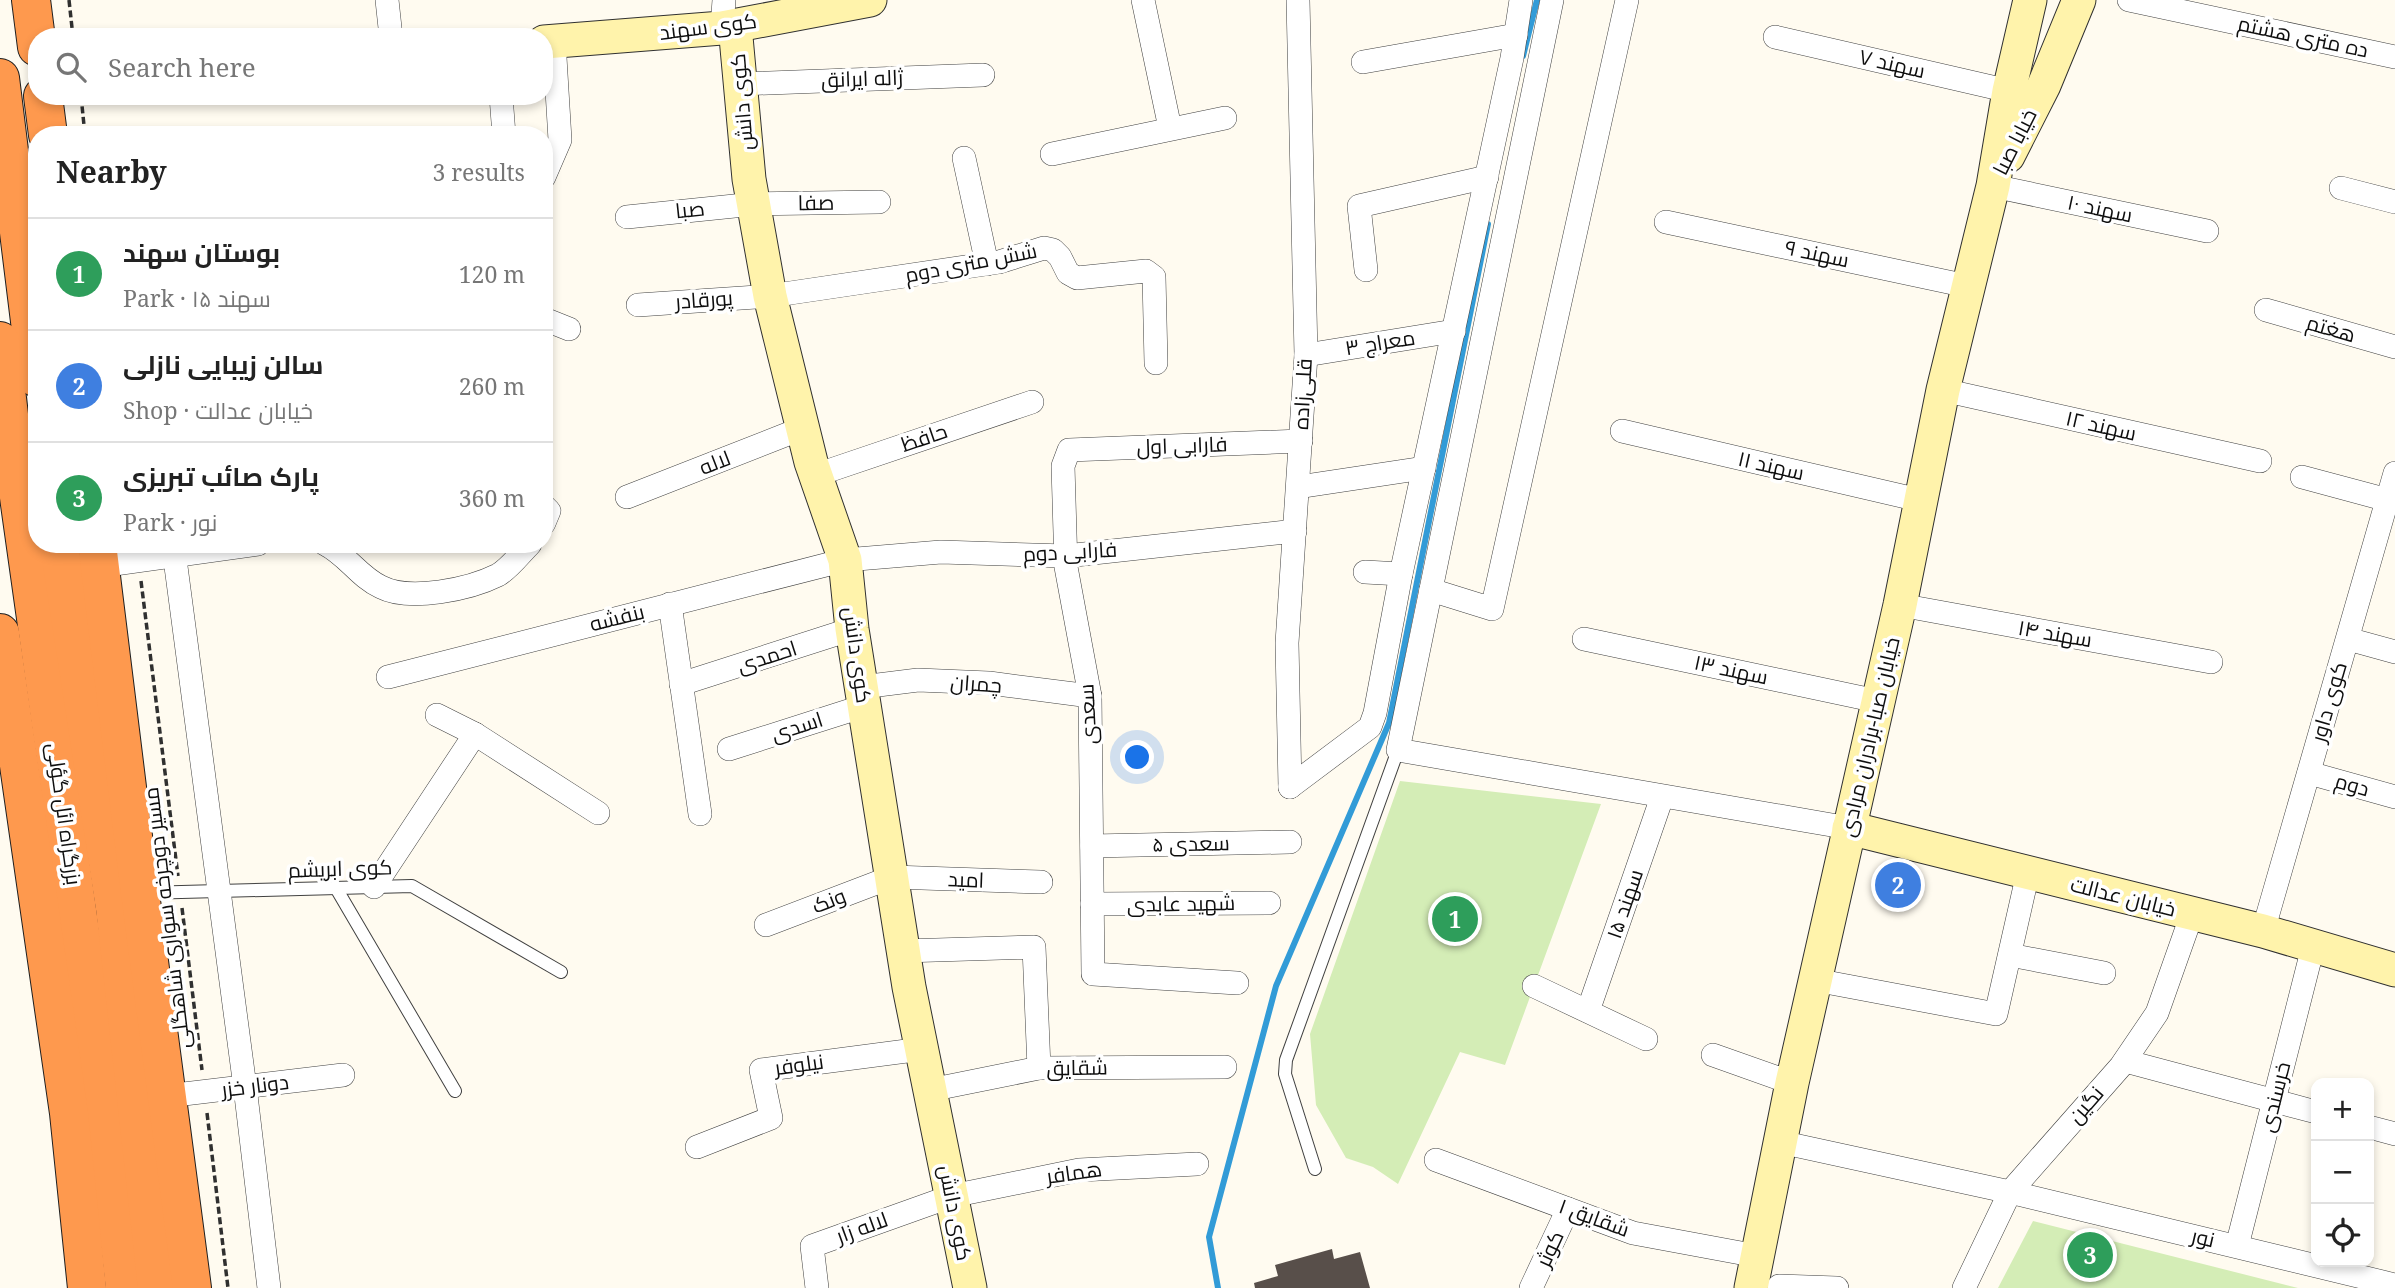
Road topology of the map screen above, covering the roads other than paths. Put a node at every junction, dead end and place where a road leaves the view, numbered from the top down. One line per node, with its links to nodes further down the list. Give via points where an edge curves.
1 (30, 0): 13 (highway)
2 (387, 0): 14 (street)
3 (870, 0): 12 (street, کوی سهند)
4 (1143, 0): 30 (street)
5 (1298, 0): 55 (street, قلی‌زاده)
6 (1521, 0): 15 (street)
7 (1552, 0): 83 (street)
8 (1627, 0): 83 (street, via 1492,609)
9 (2030, 0): 24 (street, خیابا صبا)
10 (2078, 0): 35 (street, خیابا صبا, via 2044,85)
11 (2129, 0): 18 (street, ده متری هشتم)
12 (727, 18): 17 (street, کوی سهند); 23 (street, کوی دانش)
13 (34, 28)
14 (390, 28)
15 (1516, 35): 19 (street); 34 (street)
16 (1774, 37): 24 (street, سهند ۷)
17 (553, 40)
18 (2395, 57)
19 (1363, 62)
20 (983, 75): 23 (street, ژاله ایرانق)
21 (553, 77): 32 (street, via 560,141)
22 (0, 79): 47 (highway)
23 (740, 84): 39 (street, کوی دانش)
24 (2009, 91): 35 (street, خیابا صبا)
25 (44, 105): 28 (highway)
26 (502, 105): 29 (street)
27 (1225, 118): 30 (street)
28 (47, 126)
29 (504, 126)
30 (1170, 128): 31 (street)
31 (1052, 154)
32 (553, 157)
33 (964, 158): 43 (street)
34 (1488, 177): 44 (street, via 1359,206); 52 (street)
35 (1993, 186): 42 (street, سهند ۱۰); 45 (street, خیابان صبا-برادران مرادی)
36 (2341, 188): 38 (street)
37 (879, 202): 39 (street, صفا)
38 (2395, 202)
39 (754, 204): 40 (street, صبا); 46 (street, کوی دانش)
40 (627, 217)
41 (1666, 222): 45 (street, سهند ۹)
42 (2207, 231)
43 (986, 264): 46 (street, شش متری دوم); 56 (street, شش متری دوم, via 1045,248 1054,250 1068,273 1077,278 1150,273 1154,277)
44 (1366, 270)
45 (1967, 286): 57 (street, خیابان صبا-برادران مرادی)
46 (770, 296): 48 (street, پورقادر); 59 (street, کوی دانش)
47 (28, 305)
48 (638, 305)
49 (2266, 310): 54 (street, هغتم)
50 (553, 323): 51 (street)
51 (569, 329)
52 (1454, 331): 55 (street, معراج ۳); 64 (street)
53 (0, 341): 160 (highway, بزرگراه ائل گؤلی, via 100,1067)
54 (2395, 347)
55 (1306, 355): 61 (street, قلی‌زاده)
56 (1156, 363)
57 (1943, 390): 63 (street, سهند ۱۲); 70 (street, خیابان صبا-برادران مرادی)
58 (1032, 402): 66 (street, حافظ)
59 (803, 428): 66 (street, کوی دانش); 69 (street, لاله)
60 (1622, 430): 70 (street, سهند ۱۱)
61 (1301, 441): 62 (street, فارابی اول, via 1069,450); 68 (street, قلی‌زاده)
62 (1065, 456): 79 (street, سعدی)
63 (2260, 461)
64 (1424, 468): 68 (street); 82 (street)
65 (2395, 473): 71 (street, کوی داور)
66 (816, 475): 80 (street, کوی دانش)
67 (2302, 477): 71 (street)
68 (1298, 487): 72 (street, قلی‌زاده)
69 (627, 497)
70 (1919, 500): 85 (street, خیابان صبا-برادران مرادی)
71 (2391, 501): 89 (street, کوی داور)
72 (1295, 531): 79 (street, فارابی دوم); 82 (street, قلی‌زاده, via 1287,643 1290,787 1370,727)
73 (60, 553): 161 (highway, بزرگراه ائل گؤلی, via 115,908)
74 (129, 553): 78 (street)
75 (174, 553): 114 (street)
76 (340, 553): 77 (street, via 358,573 383,589 403,593 474,585 501,574)
77 (521, 553)
78 (99, 555): 115 (highway)
79 (1066, 556): 80 (street, فارابی دوم, via 941,552); 95 (street, سعدی)
80 (845, 560): 84 (street, بنفشه); 86 (street, کوی دانش)
81 (1365, 572): 82 (street)
82 (1401, 574)
83 (1431, 590): 100 (street)
84 (670, 604): 92 (street, بنفشه); 93 (street)
85 (1900, 605): 91 (street, سهند ۱۴); 96 (street, خیابان صبا-برادران مرادی)
86 (852, 629): 93 (street, احمدی); 94 (street, کوی دانش)
87 (0, 633): 159 (highway, via 69,1113)
88 (1584, 639): 96 (street, سهند ۱۳)
89 (2348, 639): 90 (street); 101 (street, کوی داور)
90 (2395, 652)
91 (2211, 662)
92 (388, 677)
93 (681, 684): 105 (street)
94 (863, 696): 95 (street, چمران, via 918,680 989,683); 99 (street, اسدی); 110 (street, کوی دانش)
95 (1090, 696): 108 (street, سعدی)
96 (1877, 701): 106 (street, خیابان صبا-برادران مرادی)
97 (438, 715): 98 (street)
98 (475, 734): 104 (street); 112 (street)
99 (729, 748)
100 (1398, 750): 102 (street); 151 (lane, via 1286,1060 1285,1073)
101 (2309, 773): 103 (street, دوم); 120 (street, کوی داور)
102 (1662, 797): 106 (street); 130 (street, سهند ۱۵)
103 (2395, 797)
104 (598, 813)
105 (700, 814)
106 (1849, 828): 109 (street, خیابان عدالت); 127 (street, خیابان صبا-برادران مرادی)
107 (1290, 842): 108 (street, سعدی ۵)
108 (1092, 846): 117 (street, سعدی)
109 (2028, 873): 118 (street, خیابان عدالت); 123 (street)
110 (892, 877): 111 (street, امید); 119 (street, ونک); 122 (street, کوی دانش)
111 (1041, 883)
112 (374, 887): 113 (lane, کوی ابریشم); 125 (lane, کوی ابریشم, via 412,886)
113 (336, 888): 114 (lane, کوی ابریشم); 141 (lane)
114 (218, 892): 115 (lane, کوی ابریشم); 139 (street)
115 (139, 893): 142 (highway)
116 (1269, 903): 117 (street, شهید عابدی)
117 (1092, 905): 128 (street, سعدی, via 1093,975)
118 (2192, 914): 120 (street, خیابان عدالت); 134 (street, نگین, via 2157,1013)
119 (766, 925)
120 (2263, 931): 121 (street, خیابان عدالت)
121 (2313, 947): 124 (street, خیابان عدالت); 143 (street, خرسندی)
122 (903, 951): 132 (street, کوی دانش); 136 (street, via 1034,947)
123 (2010, 955): 126 (street); 127 (street, via 1996,1014)
124 (2395, 970)
125 (561, 972)
126 (2104, 973)
127 (1815, 980): 138 (street, خیابان صبا-برادران مرادی)
128 (1237, 983)
129 (1534, 986): 130 (street)
130 (1588, 1011): 131 (street)
131 (1646, 1040)
132 (922, 1049): 140 (street, کوی دانش); 148 (street, نیلوفر, via 761,1070 771,1118)
133 (1713, 1055): 138 (street)
134 (2125, 1060): 143 (street); 152 (street, نگین)
135 (1225, 1067): 136 (street, شقایق)
136 (1039, 1068): 140 (street, شقایق)
137 (342, 1075): 139 (street, دونار خزر)
138 (1792, 1083): 147 (street, خیابان صبا-برادران مرادی)
139 (245, 1087): 142 (street, دونار خزر); 163 (street)
140 (930, 1090): 153 (street, کوی دانش)
141 (455, 1091)
142 (167, 1096): 162 (highway)
143 (2274, 1101): 144 (street); 155 (street, خرسندی)
144 (2311, 1111)
145 (2374, 1128): 146 (street)
146 (2395, 1134)
147 (1780, 1142): 152 (street, نور); 156 (street, خیابان صبا-برادران مرادی)
148 (697, 1147)
149 (1436, 1160): 154 (street, شقایق ۱)
150 (1197, 1164): 153 (street, همافر, via 1079,1170)
151 (1315, 1169)
152 (2010, 1192): 155 (street, نور); 168 (street, نگین)
153 (952, 1196): 164 (street, لاله زار, via 812,1246); 165 (street, کوی دانش)
154 (1568, 1209): 156 (street, شقایق ۱, via 1633,1233); 166 (street, کوثر)
155 (2236, 1246): 157 (street, نور)
156 (1757, 1256): 158 (street, خیابان صبا-برادران مرادی)
157 (2395, 1285)
158 (1765, 1287): 167 (street)
159 (88, 1288)
160 (125, 1288)
161 (157, 1288)
162 (192, 1288)
163 (269, 1288)
164 (817, 1288)
165 (970, 1288)
166 (1531, 1288)
167 (1837, 1288)
168 (1964, 1288)

